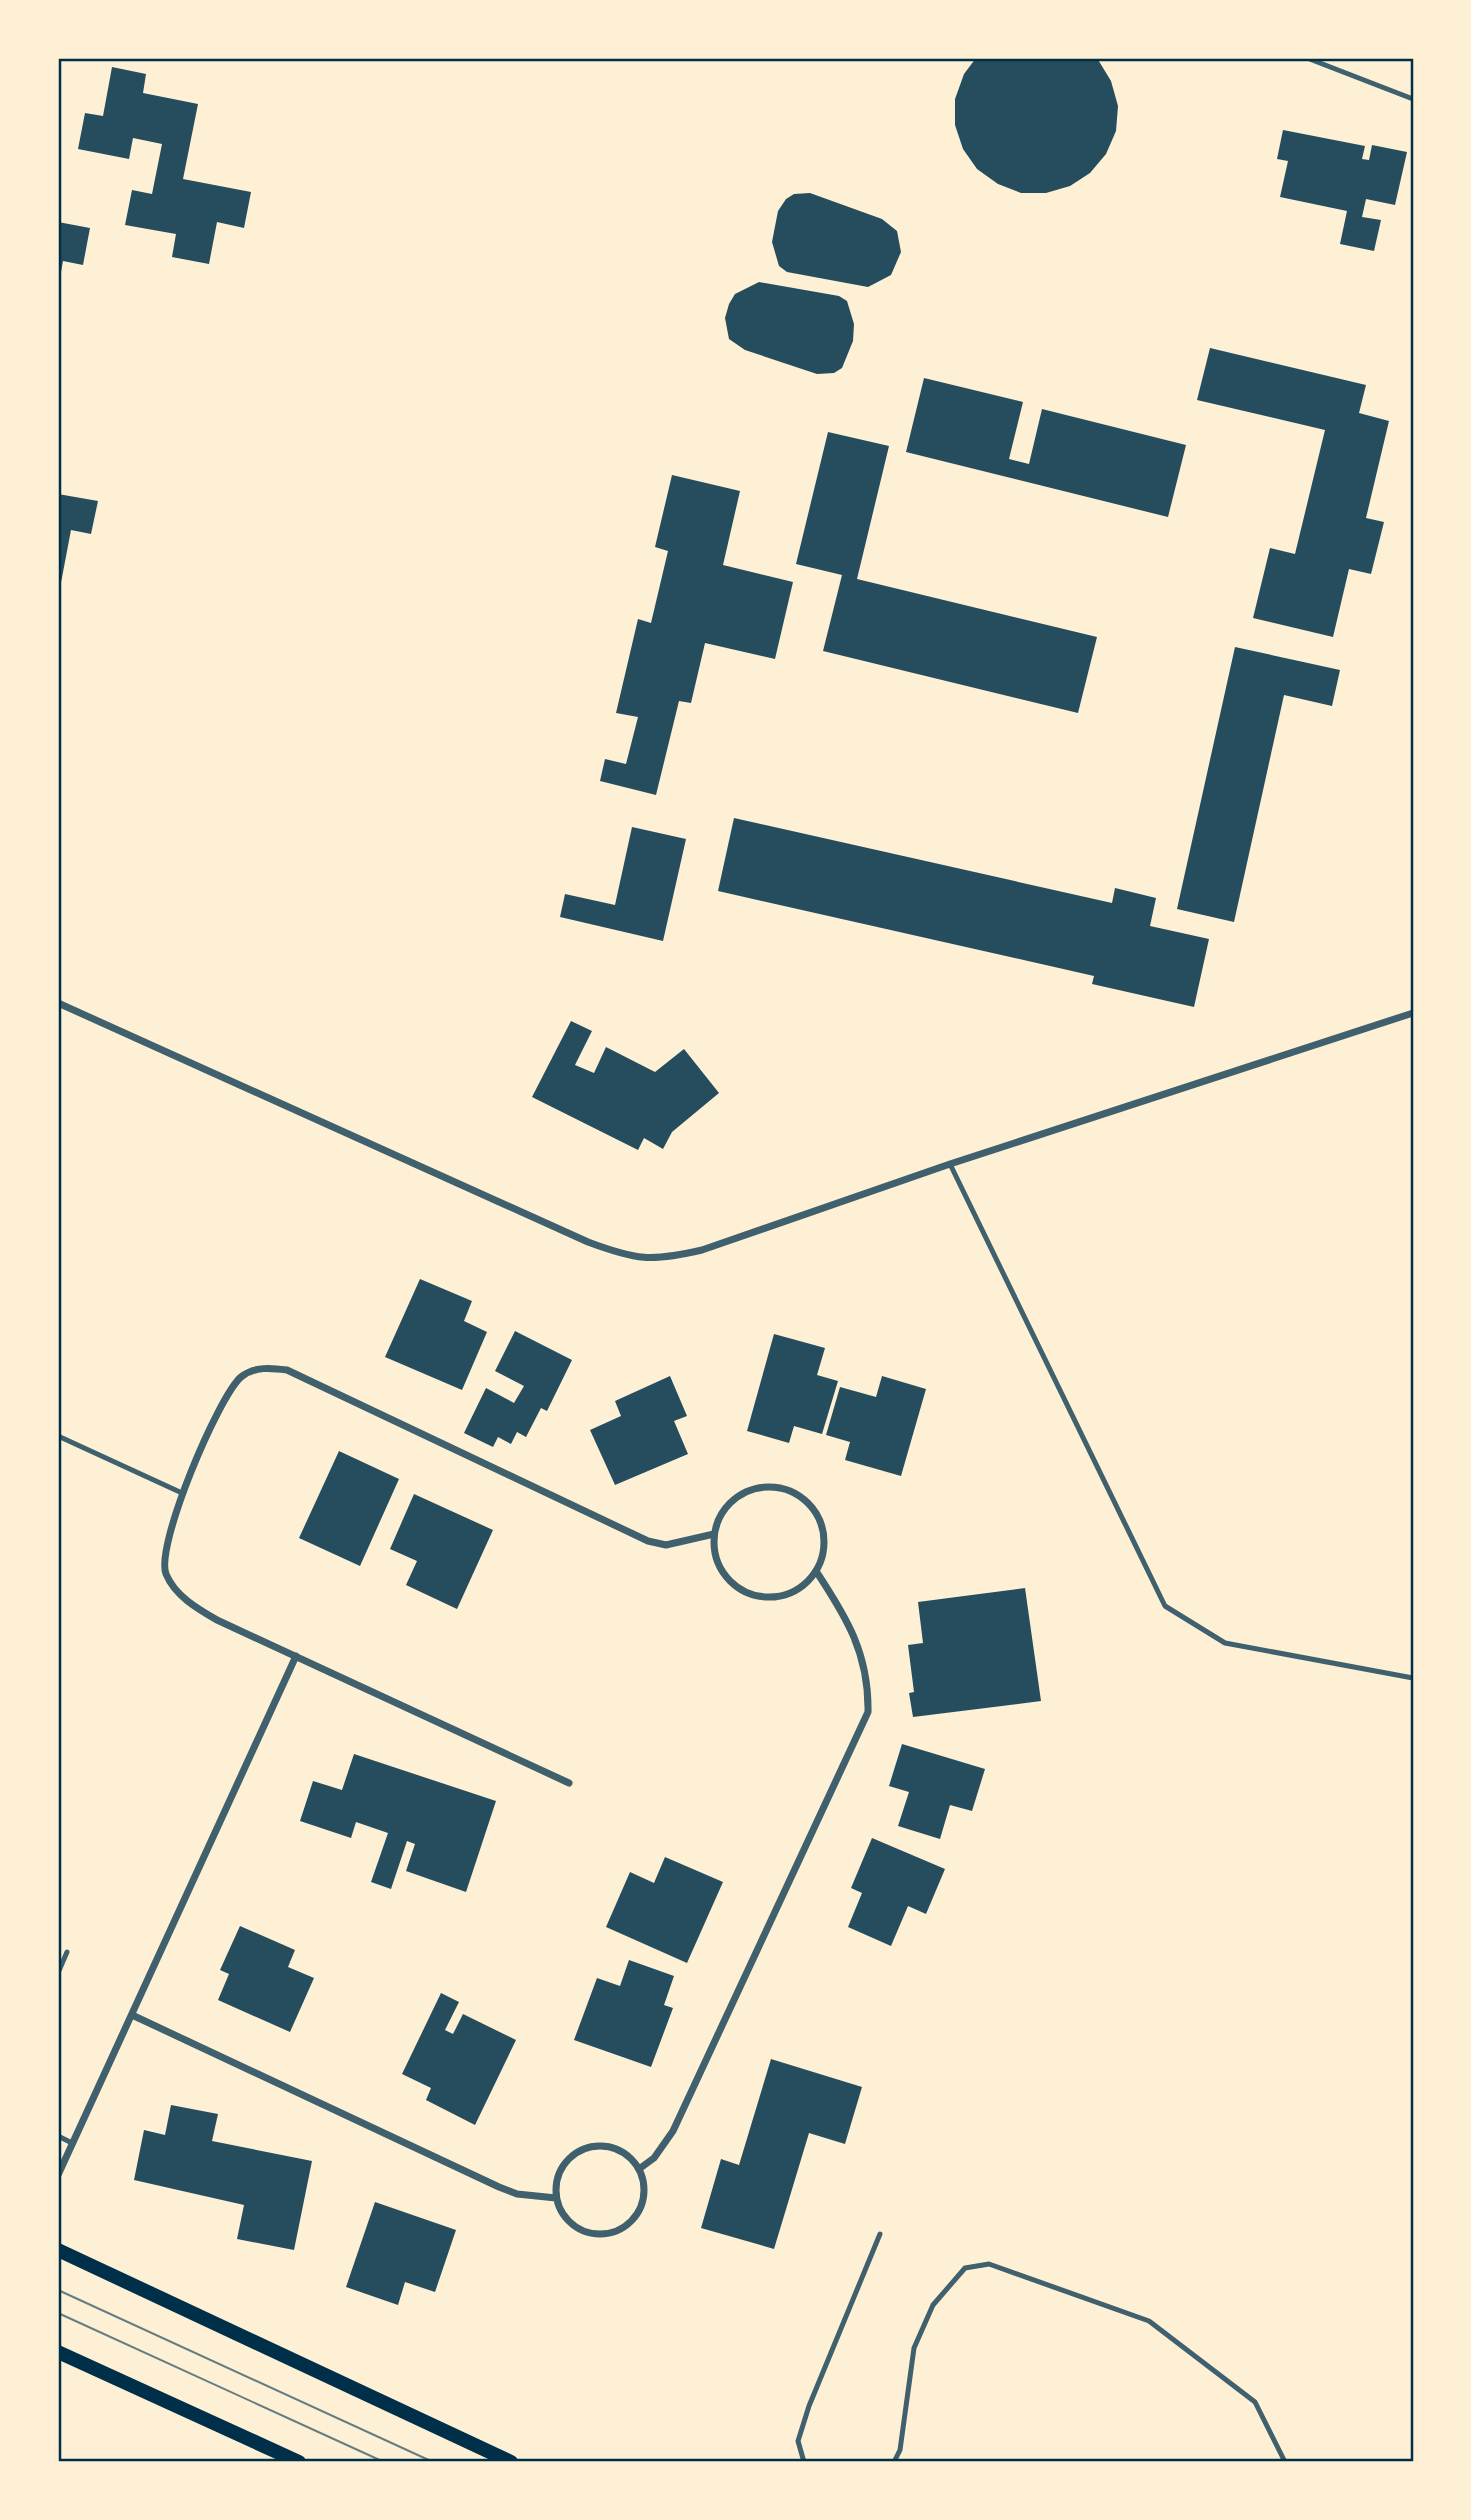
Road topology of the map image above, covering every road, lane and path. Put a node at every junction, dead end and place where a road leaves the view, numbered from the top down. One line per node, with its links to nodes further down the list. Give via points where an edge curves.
1 (1307, 58): 2 (lane)
2 (1413, 99)
3 (58, 1003): 5 (street, via 628,1257 662,1260 702,1250)
4 (1413, 1013): 5 (street)
5 (950, 1164): 11 (lane, via 1165,1606 1225,1643)
6 (58, 1436): 7 (lane)
7 (182, 1493): 8 (street, via 228,1394 242,1376 263,1367 287,1370 648,1541 666,1545); 10 (street, via 164,1553 166,1573 177,1591 217,1620)
8 (714, 1534): 9 (street, via 714,1553 721,1571 733,1585 750,1594 768,1598 787,1594); 9 (street, via 719,1518 737,1498 761,1487 796,1494 819,1520 824,1538)
9 (816, 1571): 18 (street, via 855,1637 866,1666 867,1712 673,2132 654,2158)
10 (296, 1656): 12 (street); 15 (street)
11 (1413, 1678)
12 (569, 1783)
13 (67, 1952): 14 (lane)
14 (58, 1973)
15 (132, 2015): 17 (street); 20 (street, via 499,2187)
16 (58, 2136): 17 (lane)
17 (72, 2143): 19 (street)
18 (639, 2168): 20 (street, via 625,2153 606,2146 578,2150 559,2170); 20 (street, via 644,2183 641,2206 628,2224 614,2232 599,2234 571,2224)
19 (58, 2175)
20 (556, 2198)
21 (880, 2234): 26 (lane, via 809,2406 798,2441)
22 (58, 2250): 25 (main road)
23 (58, 2352): 24 (main road)
24 (299, 2462)
25 (510, 2462)
26 (804, 2462)
27 (894, 2462): 28 (lane, via 900,2450 914,2348 933,2305 965,2268 989,2264 1149,2322 1255,2402)
28 (1285, 2462)

